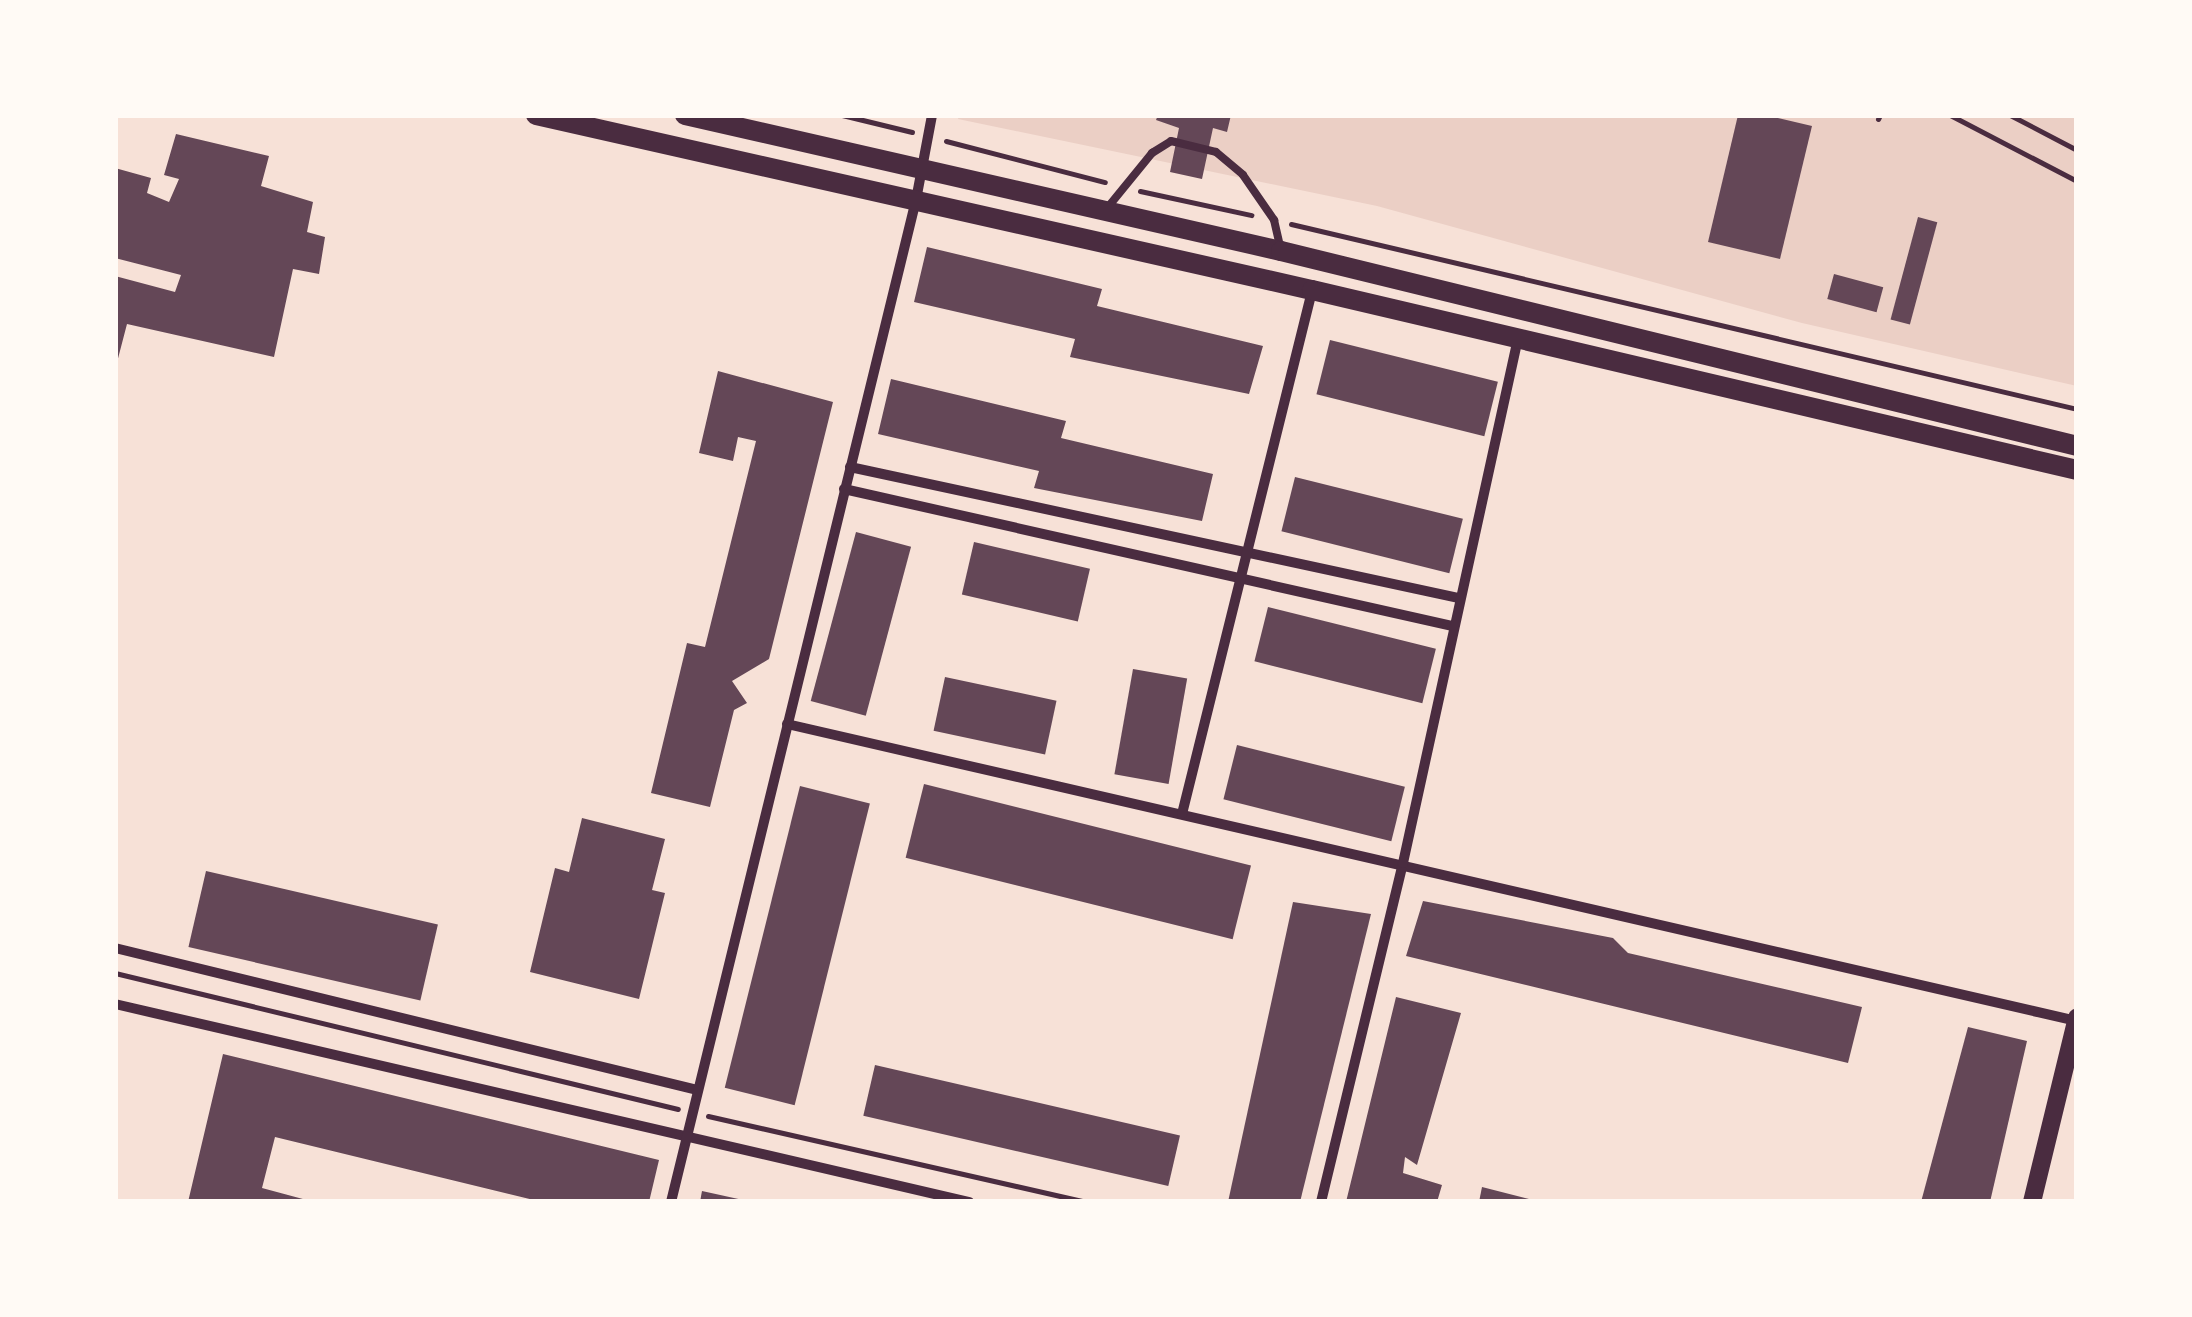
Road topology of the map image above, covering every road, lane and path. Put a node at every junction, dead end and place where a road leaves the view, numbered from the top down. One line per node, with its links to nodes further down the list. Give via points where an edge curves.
1 (536, 115): 12 (main road)
2 (685, 115): 9 (main road)
3 (842, 115): 7 (path)
4 (932, 115): 7 (street)
5 (1950, 115): 10 (path)
6 (2010, 115): 8 (path)
7 (928, 136): 9 (street); 11 (path)
8 (2077, 150)
9 (922, 168): 12 (street); 13 (main road)
10 (2077, 181)
11 (1126, 188): 13 (lane); 14 (path); 14 (lane, via 1152,153 1171,142 1216,152)
12 (916, 200): 16 (main road); 20 (street)
13 (1103, 212): 15 (main road)
14 (1274, 220): 15 (lane); 18 (path)
15 (1282, 251): 19 (main road)
16 (1312, 290): 17 (main road); 23 (street)
17 (1518, 338): 21 (main road); 25 (street)
18 (2077, 408)
19 (2077, 446)
20 (850, 467): 22 (street); 23 (street)
21 (2077, 470)
22 (844, 490): 24 (street); 27 (street)
23 (1245, 553): 24 (street); 25 (street)
24 (1239, 575): 26 (street); 28 (street)
25 (1459, 598): 26 (street)
26 (1452, 626): 29 (street)
27 (786, 724): 28 (street); 34 (street)
28 (1182, 814): 29 (street)
29 (1402, 864): 33 (street); 40 (street)
30 (115, 948): 34 (street)
31 (115, 973): 35 (path)
32 (115, 1004): 36 (street)
33 (2077, 1020): 41 (street)
34 (697, 1090): 35 (street)
35 (692, 1112): 36 (street); 39 (path)
36 (686, 1136): 37 (street); 38 (street)
37 (671, 1202)
38 (969, 1202)
39 (1086, 1202)
40 (1321, 1202)
41 (2032, 1202)

